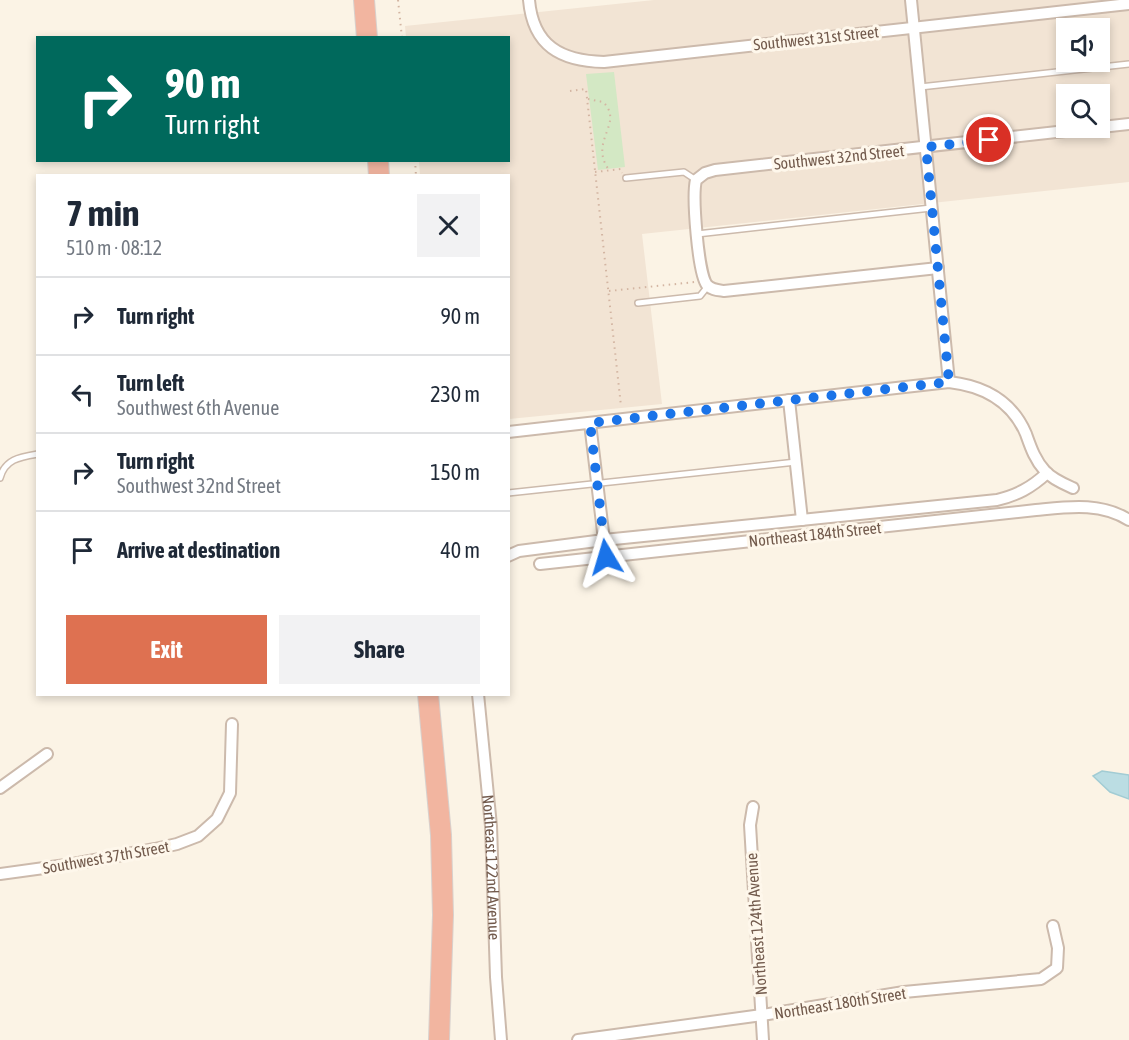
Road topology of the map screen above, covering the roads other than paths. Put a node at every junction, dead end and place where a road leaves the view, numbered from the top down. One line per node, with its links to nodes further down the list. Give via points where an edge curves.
1 (911, 0): 5 (street)
2 (365, 2): 6 (highway)
3 (529, 4): 5 (street, Southwest 31st Street, via 537,31 548,46 559,54 587,61)
4 (1129, 4): 5 (street, Southwest 31st Street)
5 (914, 27): 8 (street)
6 (367, 36)
7 (1129, 64): 8 (lane)
8 (920, 87): 10 (street)
9 (1129, 124): 10 (street, Southwest 32nd Street)
10 (926, 147): 12 (street, Southwest 32nd Street, via 715,170); 13 (street)
11 (626, 178): 12 (lane, via 684,172)
12 (696, 180): 14 (street, via 693,198)
13 (932, 208): 14 (lane); 15 (street)
14 (697, 234): 16 (street, via 702,273)
15 (938, 268): 16 (street, via 724,291); 18 (street)
16 (708, 286): 17 (lane, via 700,296)
17 (639, 303)
18 (949, 382): 19 (street); 24 (street, via 977,387 1001,400 1020,421 1030,448)
19 (789, 400): 20 (street); 23 (street)
20 (590, 423): 21 (street); 26 (street)
21 (510, 432)
22 (36, 454): 25 (lane, via 15,458)
23 (796, 462): 26 (lane); 29 (street)
24 (1047, 473): 27 (street); 29 (street, Northeast 184th Street, via 1023,492 997,500)
25 (0, 478)
26 (597, 483): 28 (lane); 31 (street)
27 (1073, 488)
28 (510, 493)
29 (802, 520): 31 (street, Northeast 184th Street)
30 (1129, 520): 33 (street, Northeast 184th Street, via 1112,511 1091,507 1036,510)
31 (604, 540): 32 (street, Northeast 184th Street); 33 (street)
32 (510, 555)
33 (606, 557): 34 (street, Northeast 184th Street)
34 (540, 564)
35 (428, 696): 44 (highway, via 441,835)
36 (478, 696): 45 (street, Northeast 122nd Avenue, via 491,826)
37 (232, 724): 41 (street, Southwest 37th Street, via 230,793 222,811 198,836 155,849)
38 (47, 754): 39 (street)
39 (0, 788)
40 (753, 807): 43 (street, Northeast 124th Avenue, via 750,825)
41 (0, 874)
42 (1053, 926): 43 (street, Northeast 180th Street, via 1057,968 1041,979 904,992)
43 (762, 1015): 46 (street, Northeast 180th Street); 47 (street, Northeast 124th Avenue)
44 (439, 1040)
45 (501, 1040)
46 (578, 1040)
47 (764, 1040)

